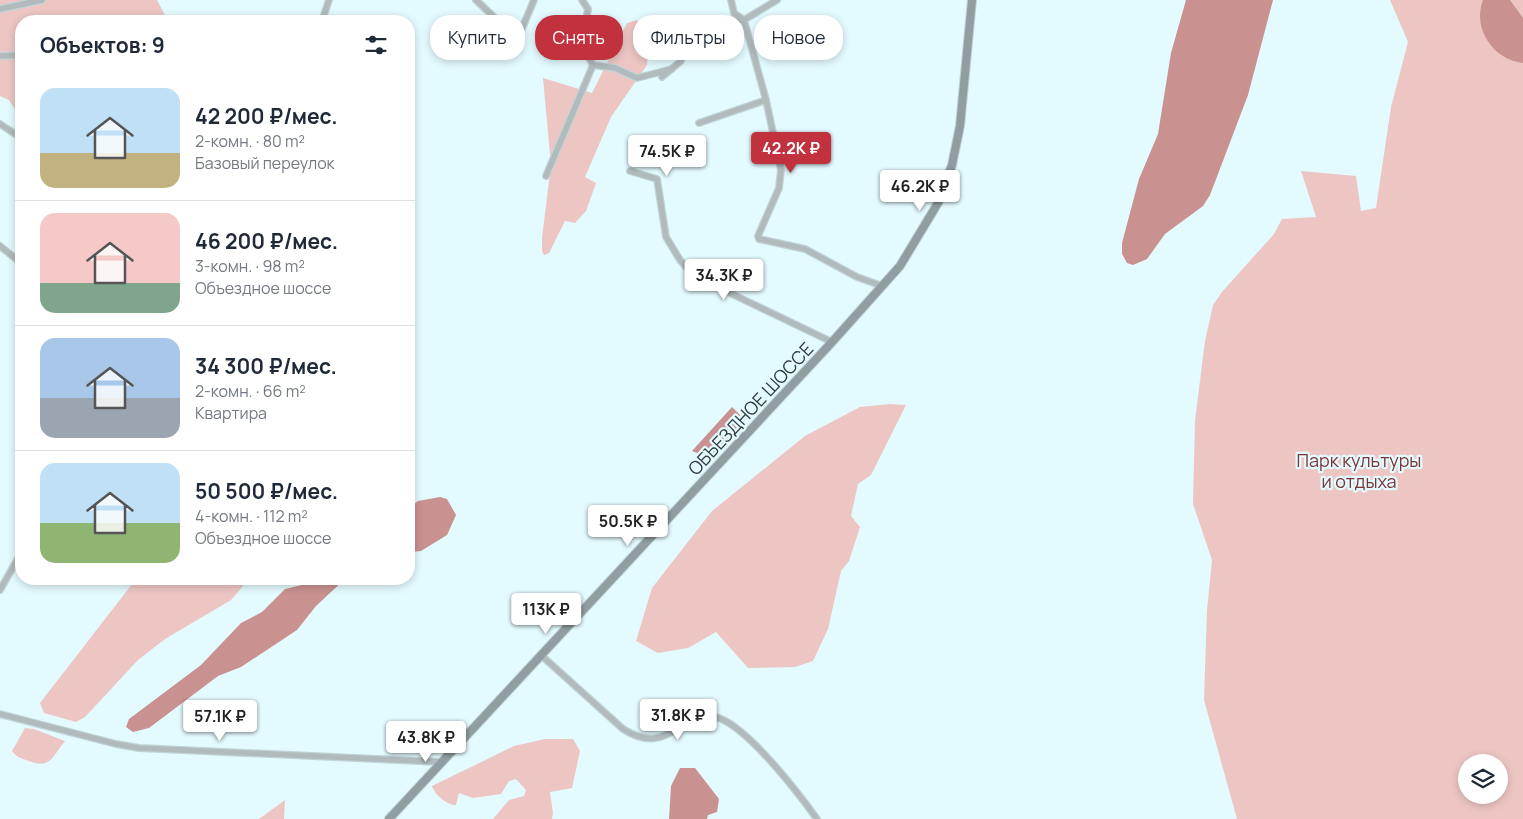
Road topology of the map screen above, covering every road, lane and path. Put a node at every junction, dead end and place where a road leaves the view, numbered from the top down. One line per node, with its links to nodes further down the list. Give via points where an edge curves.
1 (42, 0): 9 (street)
2 (329, 0): 10 (street)
3 (476, 0): 4 (street, via 511,33 516,33 521,31)
4 (534, 0)
5 (582, 0): 16 (street, via 588,10 582,45)
6 (731, 0): 11 (street)
7 (777, 0): 12 (street)
8 (972, 0): 27 (main road, ОБЪЕЗДНОЕ ШОССЕ, via 960,126 952,165 938,202 916,242)
9 (0, 9)
10 (324, 15)
11 (737, 15)
12 (744, 20): 19 (street)
13 (15, 55): 14 (street)
14 (0, 56)
15 (681, 60): 17 (street)
16 (593, 66): 17 (street, via 615,68 637,78); 24 (street)
17 (672, 69): 18 (street)
18 (662, 77)
19 (766, 100): 20 (street); 27 (street, via 781,170 779,188 759,239 805,249)
20 (699, 123)
21 (0, 124): 22 (street)
22 (15, 134)
23 (630, 171): 28 (street, via 656,179 666,237 689,270)
24 (546, 176)
25 (0, 246): 26 (street)
26 (15, 258)
27 (882, 286): 28 (main road, ОБЪЕЗДНОЕ ШОССЕ)
28 (832, 342): 31 (main road, ОБЪЕЗДНОЕ ШОССЕ)
29 (15, 564): 30 (street)
30 (0, 590)
31 (542, 656): 33 (main road, ОБЪЕЗДНОЕ ШОССЕ); 35 (street, via 637,738 648,740 664,736 701,718 714,717 727,722 767,757)
32 (0, 714): 33 (street, via 139,748)
33 (441, 762): 34 (main road, ОБЪЕЗДНОЕ ШОССЕ)
34 (389, 819)
35 (816, 819)

